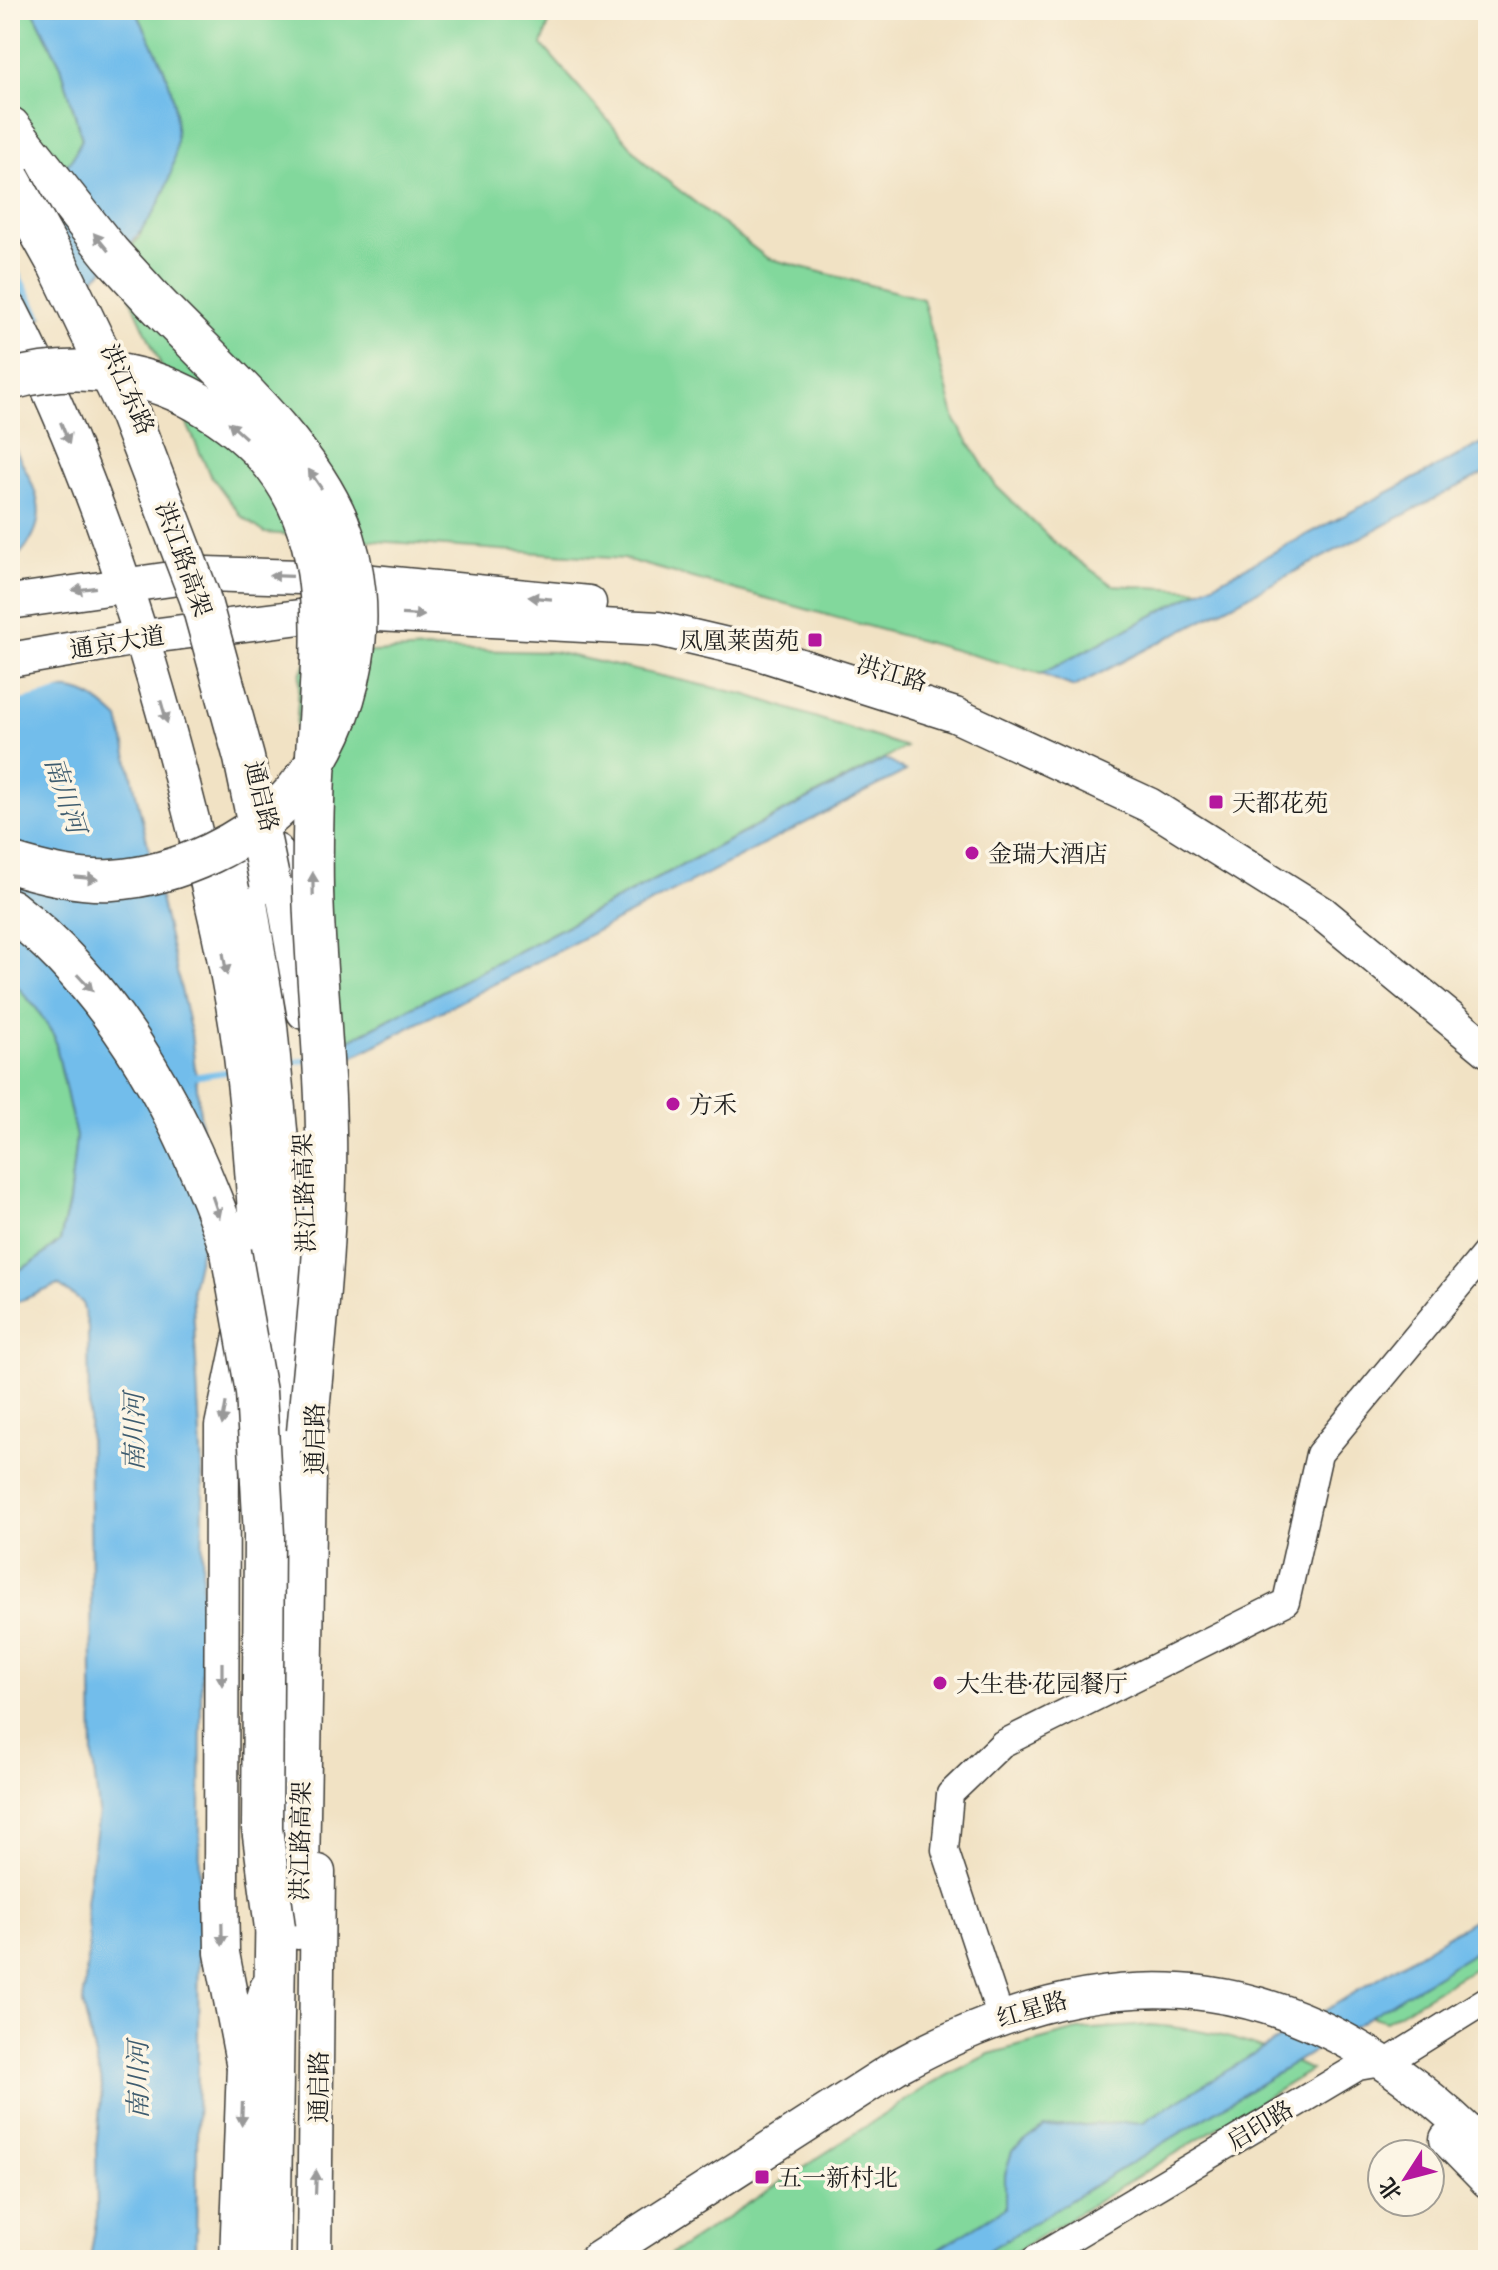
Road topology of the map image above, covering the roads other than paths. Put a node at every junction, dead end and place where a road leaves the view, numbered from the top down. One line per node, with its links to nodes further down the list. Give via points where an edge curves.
1 (10, 127): 12 (highway, one-way to 1, bridge, via 55,875 110,880 152,874 195,860 266,818 294,792 332,731 350,678 357,624 348,551 320,485 291,447 110,253)
2 (10, 160): 3 (main road, 洪江东路)
3 (16, 196): 6 (main road, 洪江东路, via 86,296); 18 (highway, 洪江路高架, bridge, via 58,265 130,415 200,598 244,758 270,883 303,1140); 19 (highway, 洪江路高架, bridge, via 172,599 221,770 256,945 284,1203)
4 (17, 322): 7 (main road, one-way to 7)
5 (10, 380): 18 (highway, one-way to 5, bridge, via 326,1200 313,869 324,619 319,566 282,477 219,415 180,393 95,371)
6 (206, 574): 7 (main road); 9 (main road, 洪江东路); 14 (main road, 洪江路, one-way to 6, via 1333,895 1212,817 1088,749 953,691 679,611 332,578)
7 (124, 583): 8 (main road, one-way to 8); 10 (main road)
8 (10, 602)
9 (224, 627): 10 (main road, 通京大道); 15 (main road, 洪江路, one-way to 15, via 339,612 659,629 753,651 955,715 1149,805 1278,884 1323,914); 31 (main road, 通启路, one-way to 9, via 319,1757 315,1180 304,1009 284,884)
10 (143, 637): 11 (main road, 通京大道); 16 (main road, 通启路, one-way to 16, via 221,943 241,1054)
11 (10, 660)
12 (10, 863)
13 (10, 909): 19 (highway, one-way to 19, bridge, via 92,989 145,1065 212,1194 231,1252 256,1392 264,1535 262,1828)
14 (1488, 1022)
15 (1488, 1050)
16 (256, 1227): 24 (main road, 通启路, via 271,1623 267,1990); 24 (main road, one-way to 24, via 252,1287 222,1426 222,1953)
17 (1488, 1250): 21 (street, via 1319,1454 1286,1602 1002,1744 950,1794 945,1850)
18 (307, 1432): 30 (highway, 洪江路高架)
19 (275, 1928): 29 (highway, 洪江路高架)
20 (1488, 1999): 23 (street, 启印路)
21 (1000, 2016): 22 (main road, 红星路, via 1080,1995 1161,1990 1217,1994); 27 (main road, 红星路, via 896,2067)
22 (1284, 2020): 23 (main road, 红星路); 27 (main road, 红星路, via 1159,2004 1077,2015 997,2035 893,2086)
23 (1360, 2057): 25 (main road, 红星路, via 1455,2117); 26 (main road, 红星路); 32 (street, 启印路)
24 (244, 2065): 28 (main road, 通启路, one-way to 28)
25 (1488, 2151)
26 (1488, 2181)
27 (618, 2257)
28 (237, 2260)
29 (270, 2260)
30 (290, 2260)
31 (314, 2260)
32 (1034, 2260)

